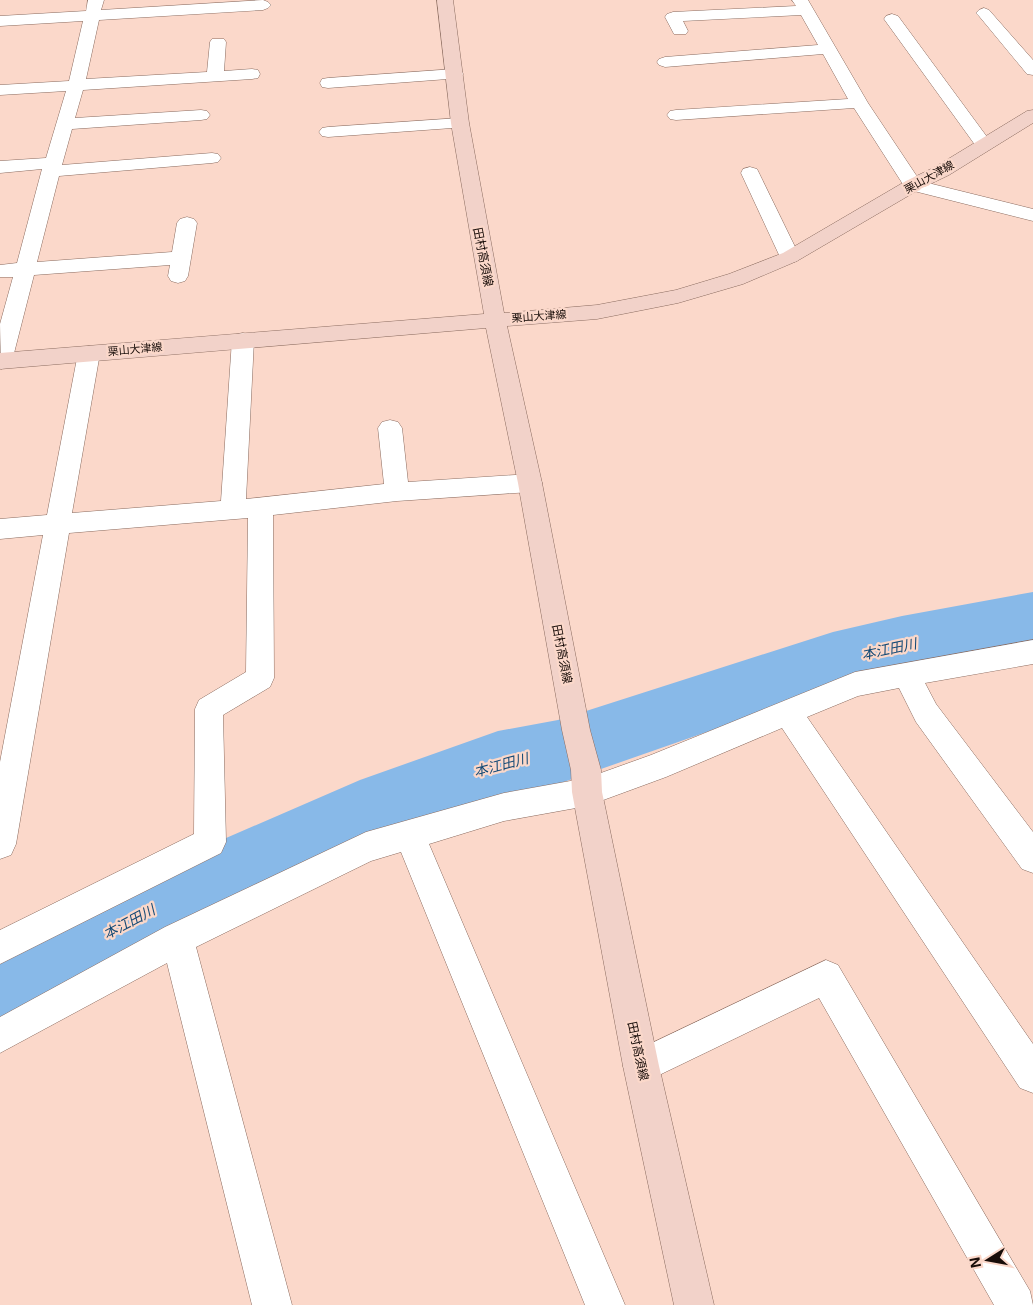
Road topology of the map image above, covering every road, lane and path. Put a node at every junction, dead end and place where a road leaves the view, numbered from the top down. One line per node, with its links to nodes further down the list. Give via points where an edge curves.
1 (445, 0): 15 (main road, 田村高須線)
2 (211, 4): 3 (street); 5 (street)
3 (263, 5)
4 (803, 5): 9 (street, via 673,17); 11 (street)
5 (94, 8): 8 (street); 18 (street)
6 (984, 13): 13 (street)
7 (892, 19): 27 (street)
8 (0, 21)
9 (680, 31)
10 (218, 42): 16 (street)
11 (829, 49): 12 (street); 20 (street)
12 (665, 62)
13 (1033, 70)
14 (252, 74): 16 (street)
15 (455, 74): 17 (street); 24 (main road, 田村高須線)
16 (215, 76): 18 (street)
17 (328, 83)
18 (76, 86): 19 (street); 25 (street)
19 (0, 90)
20 (858, 103): 22 (street); 32 (street)
21 (201, 115): 25 (street)
22 (676, 115)
23 (1033, 115): 27 (main road, 栗山大津線)
24 (460, 123): 26 (street); 38 (main road, 田村高須線)
25 (65, 124): 30 (street)
26 (328, 132)
27 (984, 145): 32 (main road, 栗山大津線)
28 (212, 158): 30 (street)
29 (0, 167): 30 (street)
30 (52, 167): 36 (street)
31 (750, 173): 35 (street)
32 (913, 185): 33 (street); 35 (main road, 栗山大津線)
33 (1033, 215)
34 (187, 223): 36 (street, via 180,268)
35 (790, 257): 38 (main road, 栗山大津線, via 678,296 597,312)
36 (25, 269): 37 (street); 41 (street)
37 (0, 271)
38 (495, 319): 39 (main road, 栗山大津線); 43 (main road, 田村高須線)
39 (242, 340): 40 (main road, 栗山大津線); 46 (street)
40 (89, 353): 41 (main road, 栗山大津線); 47 (street)
41 (1, 361)
42 (390, 428): 44 (street)
43 (530, 484): 44 (street); 52 (main road, 田村高須線)
44 (397, 492): 45 (street)
45 (262, 507): 46 (street); 57 (street, via 260,678 209,709 210,842)
46 (233, 508): 47 (street)
47 (58, 526): 48 (street); 54 (street)
48 (0, 530)
49 (1033, 652): 50 (street)
50 (906, 674): 51 (street, via 855,684); 55 (street, via 926,714)
51 (788, 713): 52 (street, via 656,767); 60 (street)
52 (586, 781): 53 (street); 59 (main road, 田村高須線)
53 (409, 833): 56 (street, via 366,847); 62 (street)
54 (0, 844)
55 (1033, 858)
56 (177, 939): 58 (street); 61 (street)
57 (0, 947)
58 (0, 1036)
59 (640, 1066): 63 (main road, 田村高須線); 64 (street, via 826,977)
60 (1033, 1075)
61 (272, 1305)
62 (605, 1305)
63 (694, 1305)
64 (1016, 1305)

